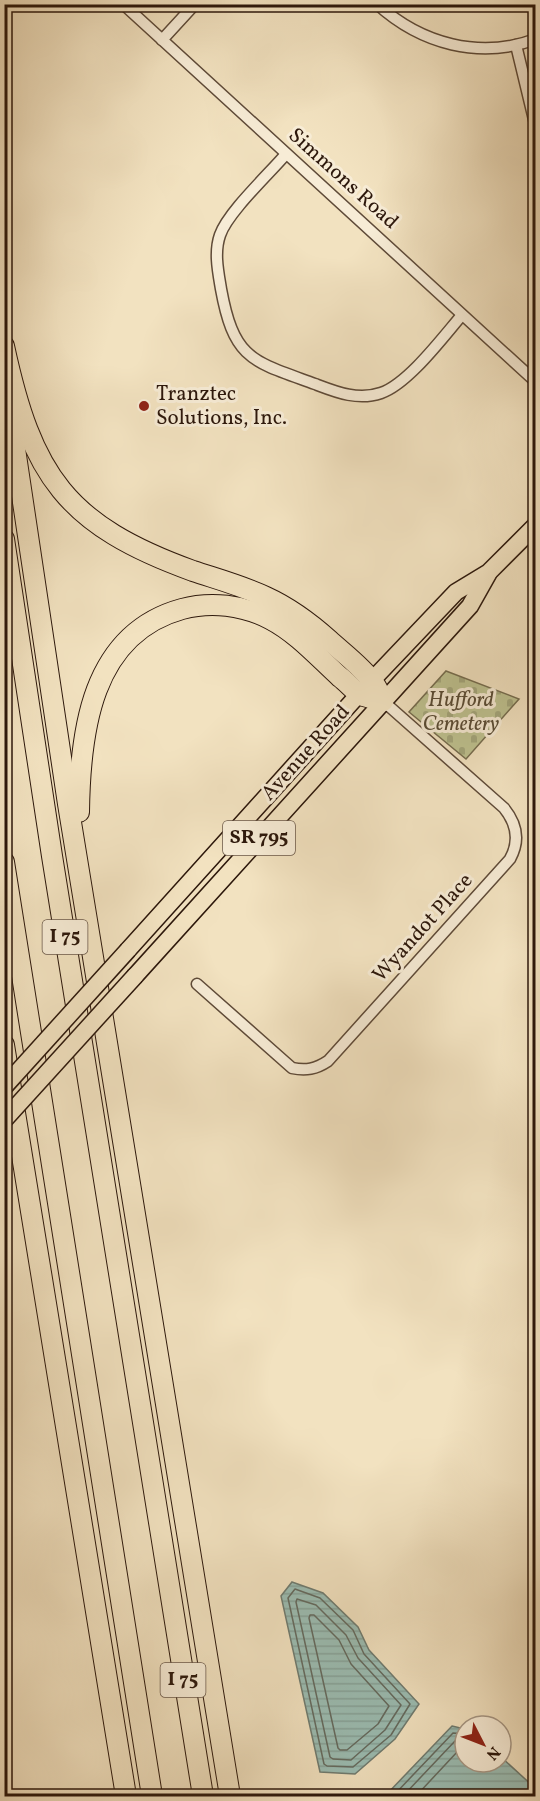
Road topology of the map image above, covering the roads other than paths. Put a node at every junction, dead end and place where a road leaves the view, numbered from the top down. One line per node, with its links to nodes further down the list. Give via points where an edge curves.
1 (123, 4): 5 (street, Simmons Road)
2 (195, 4): 5 (street)
3 (377, 4): 6 (street, via 415,31 446,44 479,48)
4 (536, 39): 6 (street)
5 (162, 40): 8 (street, Simmons Road)
6 (516, 45): 7 (street)
7 (536, 128)
8 (286, 154): 9 (street, Simmons Road); 9 (street, via 229,218 218,242 218,269 227,316 235,338 247,353 271,368 331,390 354,396 373,395 398,383)
9 (462, 315): 12 (street, Simmons Road)
10 (4, 346): 16 (highway, via 21,416 38,454 55,483 90,519 148,553 243,587 289,609 326,638)
11 (4, 375): 19 (highway)
12 (536, 382)
13 (536, 525): 15 (main road, Avenue Road / SR 795)
14 (4, 539): 27 (highway, I 75)
15 (489, 572): 16 (main road, Avenue Road / SR 795, via 456,592); 17 (main road, Avenue Road / SR 795, via 470,606)
16 (366, 687): 17 (highway); 19 (highway, via 255,612 206,605 157,618 119,650 94,695 79,776); 22 (main road, Avenue Road / SR 795, bridge)
17 (383, 701): 20 (street, Wyandot Place, via 512,817 517,843 510,859 328,1061 318,1067 292,1068); 23 (main road, Avenue Road / SR 795, bridge)
18 (4, 862): 26 (highway, I 75)
19 (80, 866): 28 (highway)
20 (197, 984)
21 (4, 1046): 24 (highway)
22 (4, 1088): 24 (highway)
23 (4, 1120)
24 (22, 1163): 25 (highway)
25 (126, 1797)
26 (152, 1797)
27 (203, 1797)
28 (230, 1797)

